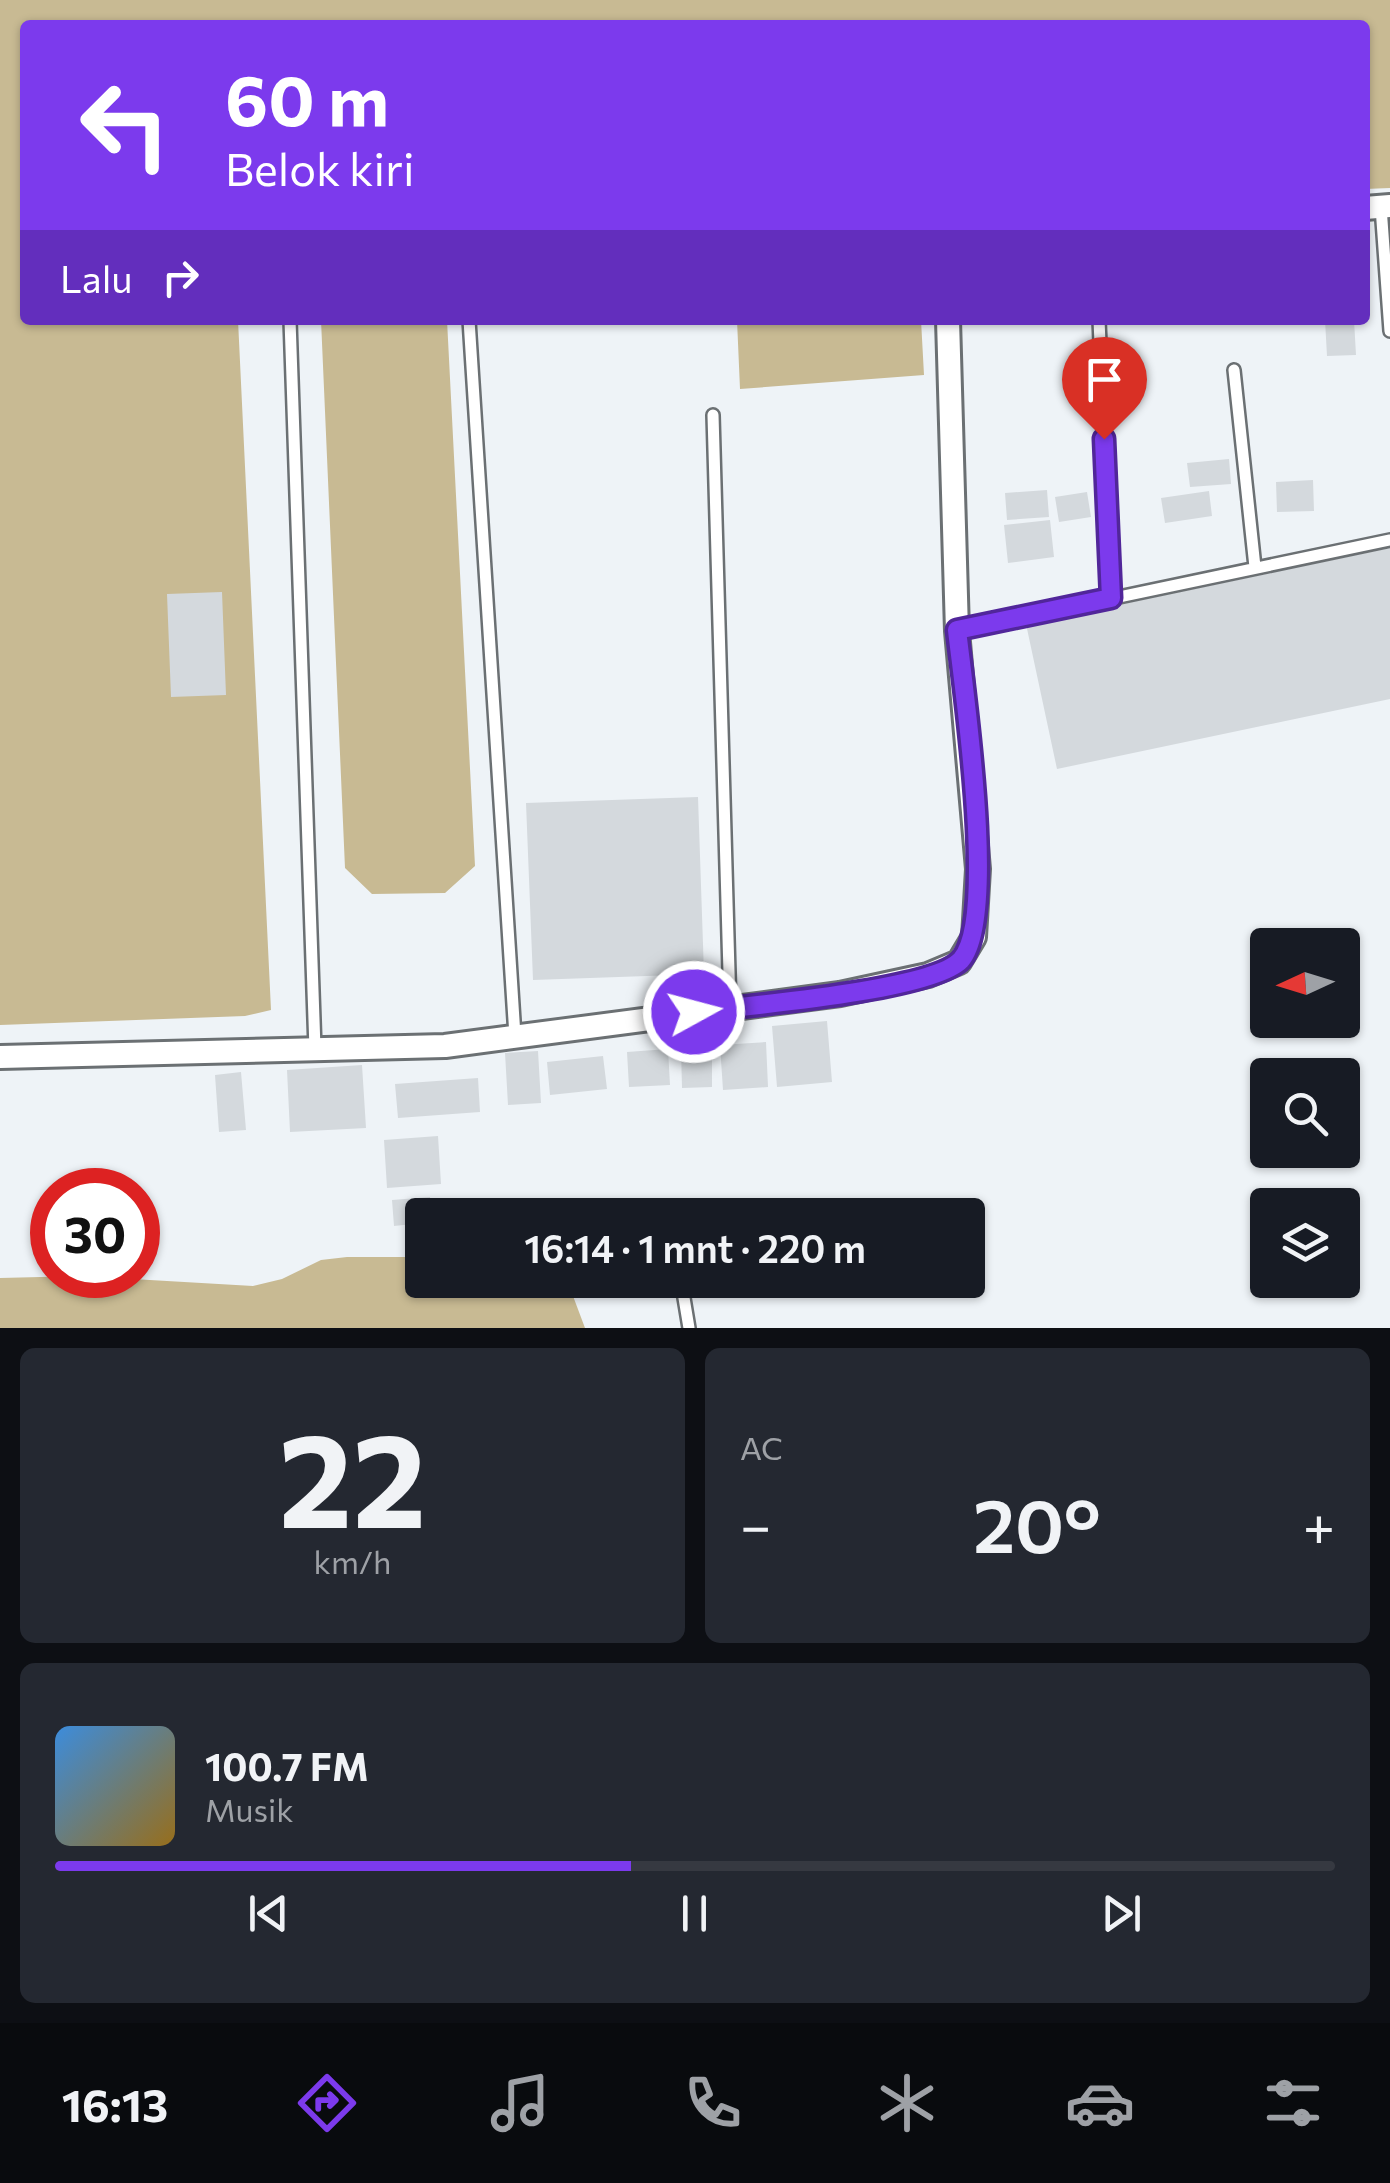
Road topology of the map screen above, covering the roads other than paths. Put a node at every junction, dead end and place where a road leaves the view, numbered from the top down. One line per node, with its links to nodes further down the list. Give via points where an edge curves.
1 (1379, 207): 6 (lane)
2 (290, 325): 15 (lane)
3 (469, 325): 14 (lane)
4 (948, 325): 12 (street)
5 (1099, 325): 11 (lane)
6 (1390, 331)
7 (1234, 370): 10 (lane)
8 (713, 414): 13 (lane)
9 (1390, 540): 10 (lane)
10 (1255, 567): 11 (lane)
11 (1111, 598): 12 (lane)
12 (957, 630): 13 (street, via 978,869 974,937 959,962 928,976)
13 (730, 1008): 14 (street)
14 (516, 1036): 15 (street, via 444,1046)
15 (315, 1049): 16 (street)
16 (0, 1057)
17 (684, 1298): 18 (lane)
18 (689, 1328)

